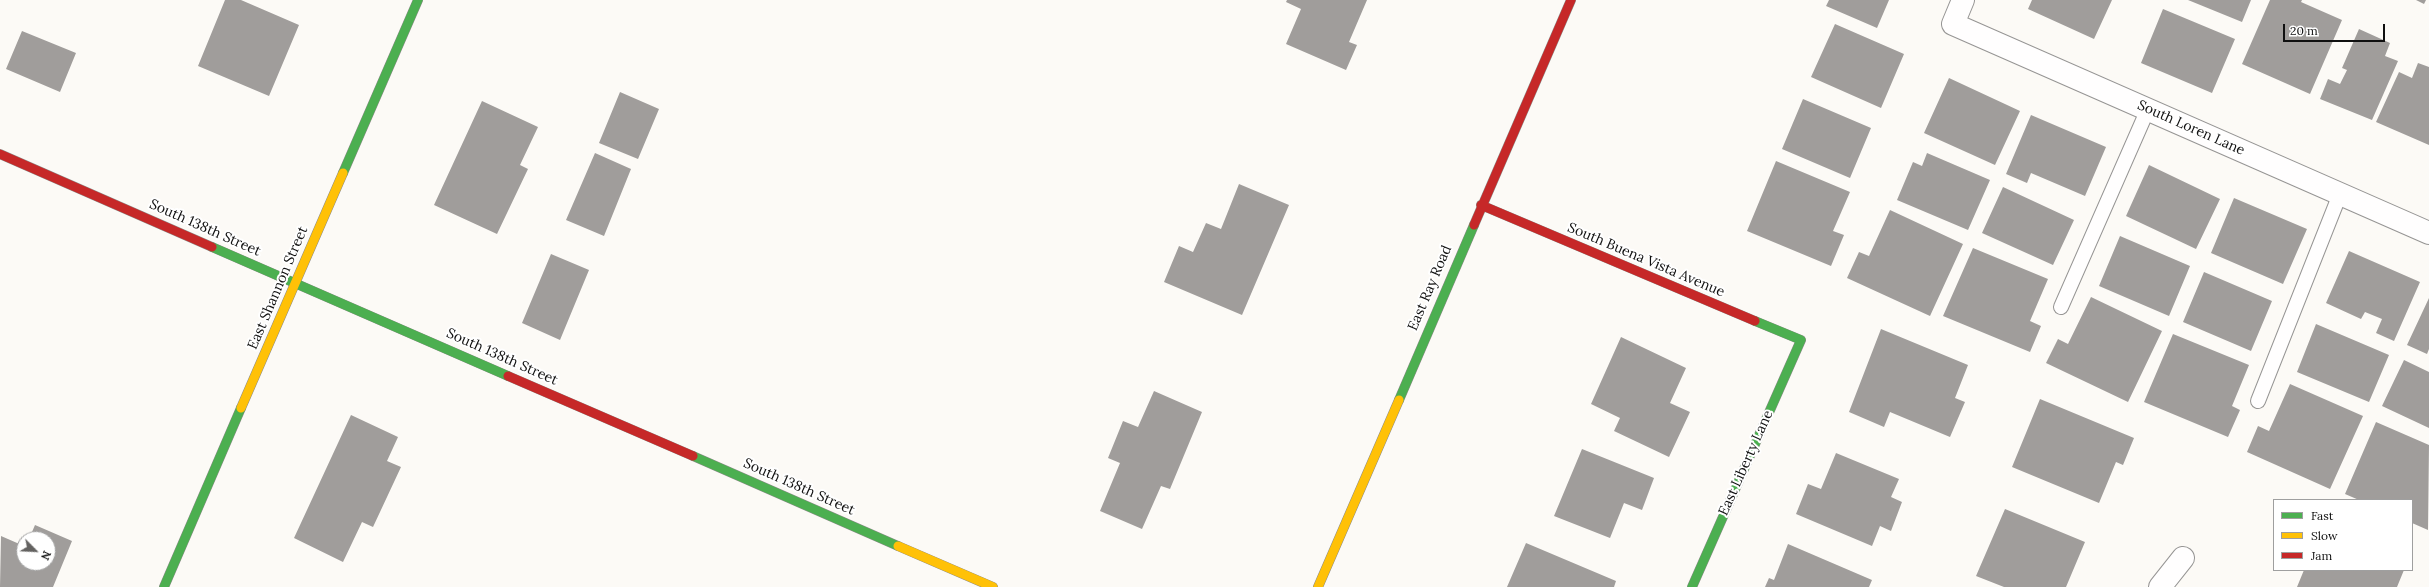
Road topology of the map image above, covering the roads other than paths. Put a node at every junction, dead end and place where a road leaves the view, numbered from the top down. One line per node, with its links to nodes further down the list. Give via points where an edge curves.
1 (418, 0): 9 (street, East Shannon Street)
2 (1570, 0): 7 (street, East Ray Road)
3 (1963, 0): 4 (street, South Loren Lane, via 1953,24)
4 (2148, 109): 6 (street, South Loren Lane); 10 (lane)
5 (0, 154): 9 (street, South 138th Street)
6 (2340, 194): 8 (street, South Loren Lane); 12 (lane)
7 (1481, 205): 11 (street, South Buena Vista Avenue); 16 (street, East Ray Road)
8 (2429, 234)
9 (296, 283): 14 (street, East Shannon Street); 15 (street, South 138th Street)
10 (2061, 307)
11 (1801, 340): 17 (street, East Liberty Lane)
12 (2258, 401)
13 (2182, 558): 18 (street)
14 (164, 587)
15 (993, 587)
16 (1318, 587)
17 (1692, 587)
18 (2160, 587)

